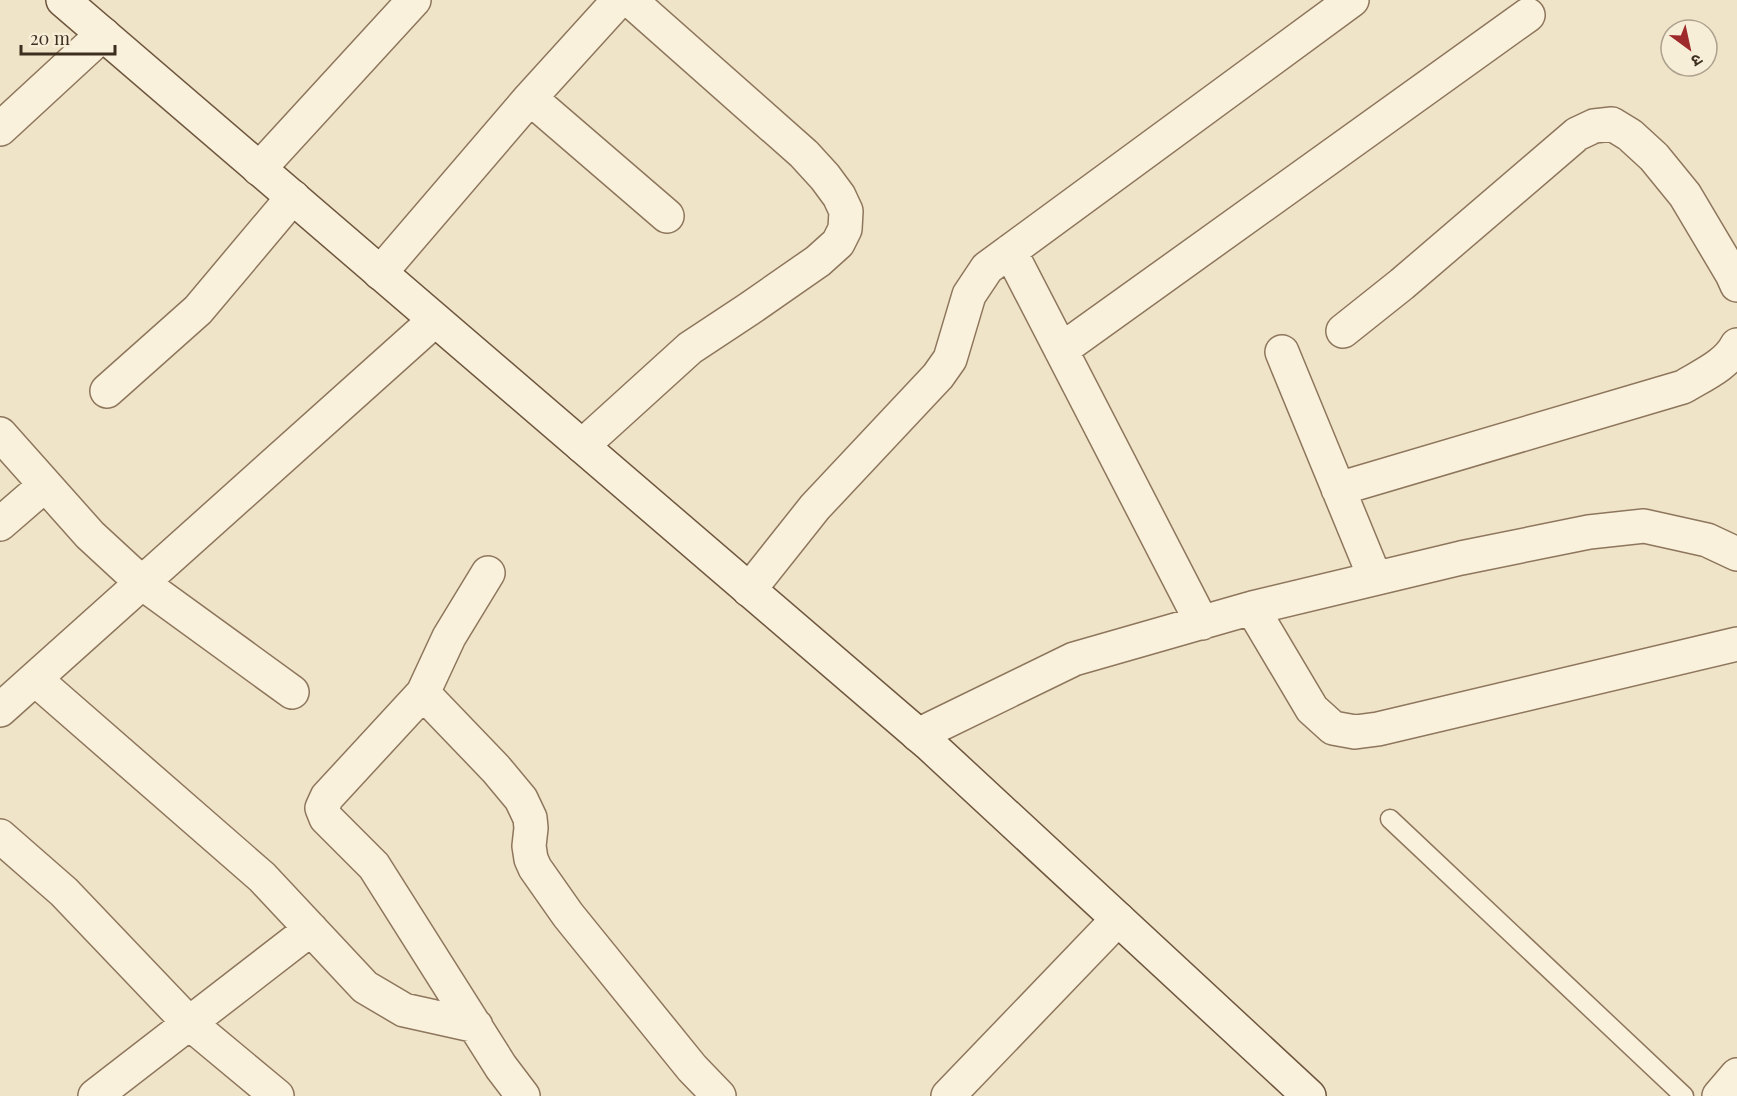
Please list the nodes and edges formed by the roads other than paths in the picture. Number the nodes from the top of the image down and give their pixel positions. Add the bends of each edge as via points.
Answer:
1 (63, 0) edge
2 (414, 0) edge
3 (619, 0) edge
4 (630, 0) edge
5 (1352, 0) edge
6 (1528, 15) dead end
7 (103, 34) junction
8 (530, 98) junction
9 (0, 129) edge
10 (259, 169) junction
11 (293, 197) junction
12 (667, 216) dead end
13 (1010, 251) junction
14 (380, 273) junction
15 (1737, 285) edge
16 (435, 320) junction
17 (1343, 331) dead end
18 (1737, 345) edge
19 (1061, 350) junction
20 (1282, 352) dead end
21 (107, 391) dead end
22 (0, 434) edge
23 (582, 447) junction
24 (45, 485) junction
25 (1338, 489) junction
26 (0, 524) edge
27 (1737, 554) edge
28 (488, 573) dead end
29 (1375, 578) junction
30 (142, 583) junction
31 (749, 590) junction
32 (1252, 608) junction
33 (1202, 623) junction
34 (1737, 644) edge
35 (35, 679) junction
36 (292, 692) dead end
37 (423, 693) junction
38 (0, 710) edge
39 (918, 735) junction
40 (1390, 819) dead end
41 (0, 837) edge
42 (1118, 920) junction
43 (311, 928) junction
44 (188, 1022) junction
45 (476, 1026) junction
46 (1737, 1075) edge
47 (95, 1096) edge
48 (277, 1096) edge
49 (523, 1096) edge
50 (718, 1096) edge
51 (948, 1096) edge
52 (1309, 1096) edge
53 (1684, 1096) edge
54 (1719, 1096) edge

1 - 7 street
2 - 10 street
3 - 8 street
4 - 23 street via 804,154 839,196 846,211 845,229 838,243 818,261 690,348
5 - 13 street
6 - 19 street
7 - 9 street
7 - 10 street
8 - 12 street
8 - 14 street
10 - 11 street
11 - 14 street
11 - 21 street via 198,310
13 - 19 street
13 - 31 street via 987,268 969,295 950,359 938,376 815,507
14 - 16 street
15 - 17 street via 1684,195 1654,158 1612,124 1594,126 1577,134
16 - 23 street
16 - 30 street
18 - 25 street via 1717,366 1683,387
19 - 33 street
20 - 25 street
22 - 24 street
23 - 31 street
24 - 26 street
24 - 30 street via 90,535
25 - 29 street
27 - 29 street via 1707,540 1644,526 1589,532
28 - 37 street via 449,637
29 - 32 street
30 - 35 street
30 - 36 street
31 - 39 street
32 - 33 street
32 - 34 street via 1312,709 1332,728 1355,732
33 - 39 street via 1074,659
35 - 38 street
35 - 43 street via 262,877
37 - 45 street via 327,797 322,808 326,818 374,866
37 - 50 street via 521,799 530,818 529,846 536,868 575,924
39 - 42 street
40 - 53 lane
41 - 44 street via 64,892
42 - 51 street
42 - 52 street
43 - 44 street
43 - 45 street via 365,987 405,1010
44 - 47 street
44 - 48 street
45 - 49 street
46 - 54 street

